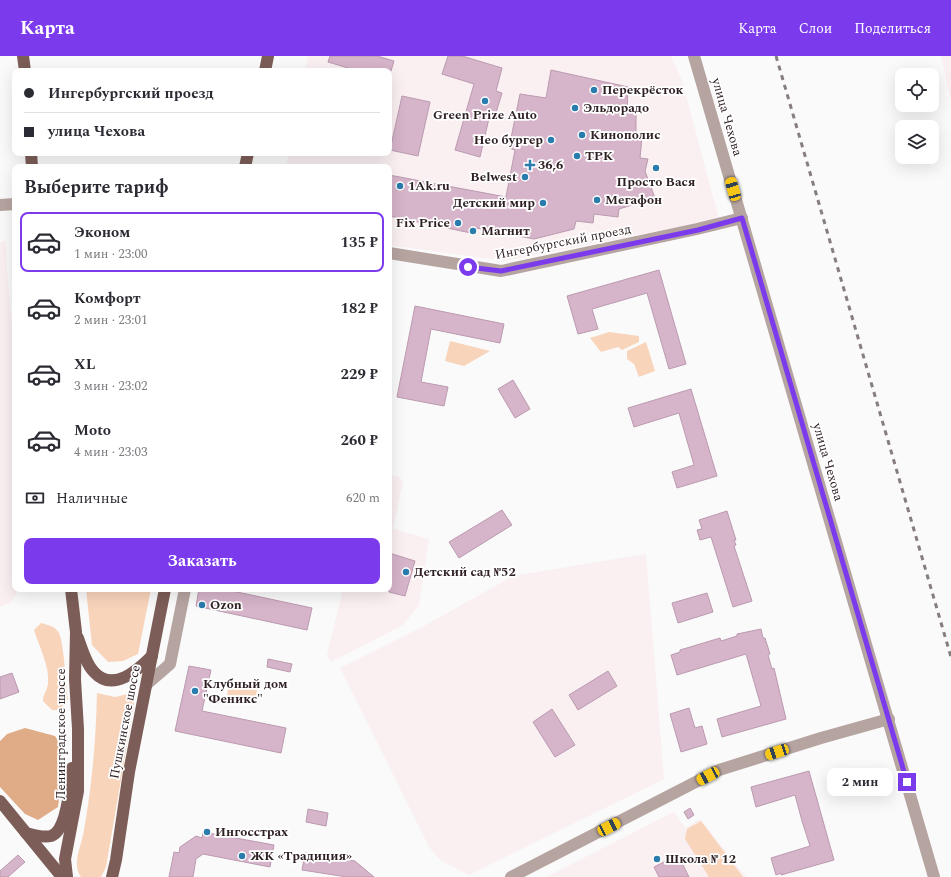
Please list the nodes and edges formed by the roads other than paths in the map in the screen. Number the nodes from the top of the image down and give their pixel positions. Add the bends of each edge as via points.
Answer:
1 (24, 56) edge
2 (268, 56) edge
3 (694, 56) edge
4 (25, 68) edge
5 (266, 68) edge
6 (12, 204) edge
7 (0, 205) edge
8 (742, 218) junction
9 (392, 254) edge
10 (71, 592) edge
11 (164, 592) edge
12 (185, 592) edge
13 (76, 632) junction
14 (152, 656) junction
15 (147, 684) junction
16 (889, 719) junction
17 (78, 729) junction
18 (0, 801) edge
19 (26, 832) junction
20 (114, 871) edge
21 (62, 877) edge
22 (67, 877) edge
23 (511, 877) edge
24 (934, 877) edge

1 - 4 main road
2 - 5 main road
3 - 8 street, улица Чехова
6 - 7 street
8 - 9 street, Ингербургский проезд via 698,230 501,271
8 - 16 street, улица Чехова
10 - 13 main road, Ленинградское шоссе
11 - 14 main road, Пушкинское шоссе
12 - 15 street via 170,664
13 - 14 main road via 94,673 104,679 117,681 135,672
13 - 17 main road, Ленинградское шоссе
14 - 15 main road, Пушкинское шоссе
15 - 20 main road, Пушкинское шоссе via 129,772
16 - 23 street via 719,770
16 - 24 street, улица Чехова
17 - 19 main road via 60,830 51,836
17 - 22 main road, Ленинградское шоссе via 78,791 65,859
18 - 19 main road
19 - 21 main road

